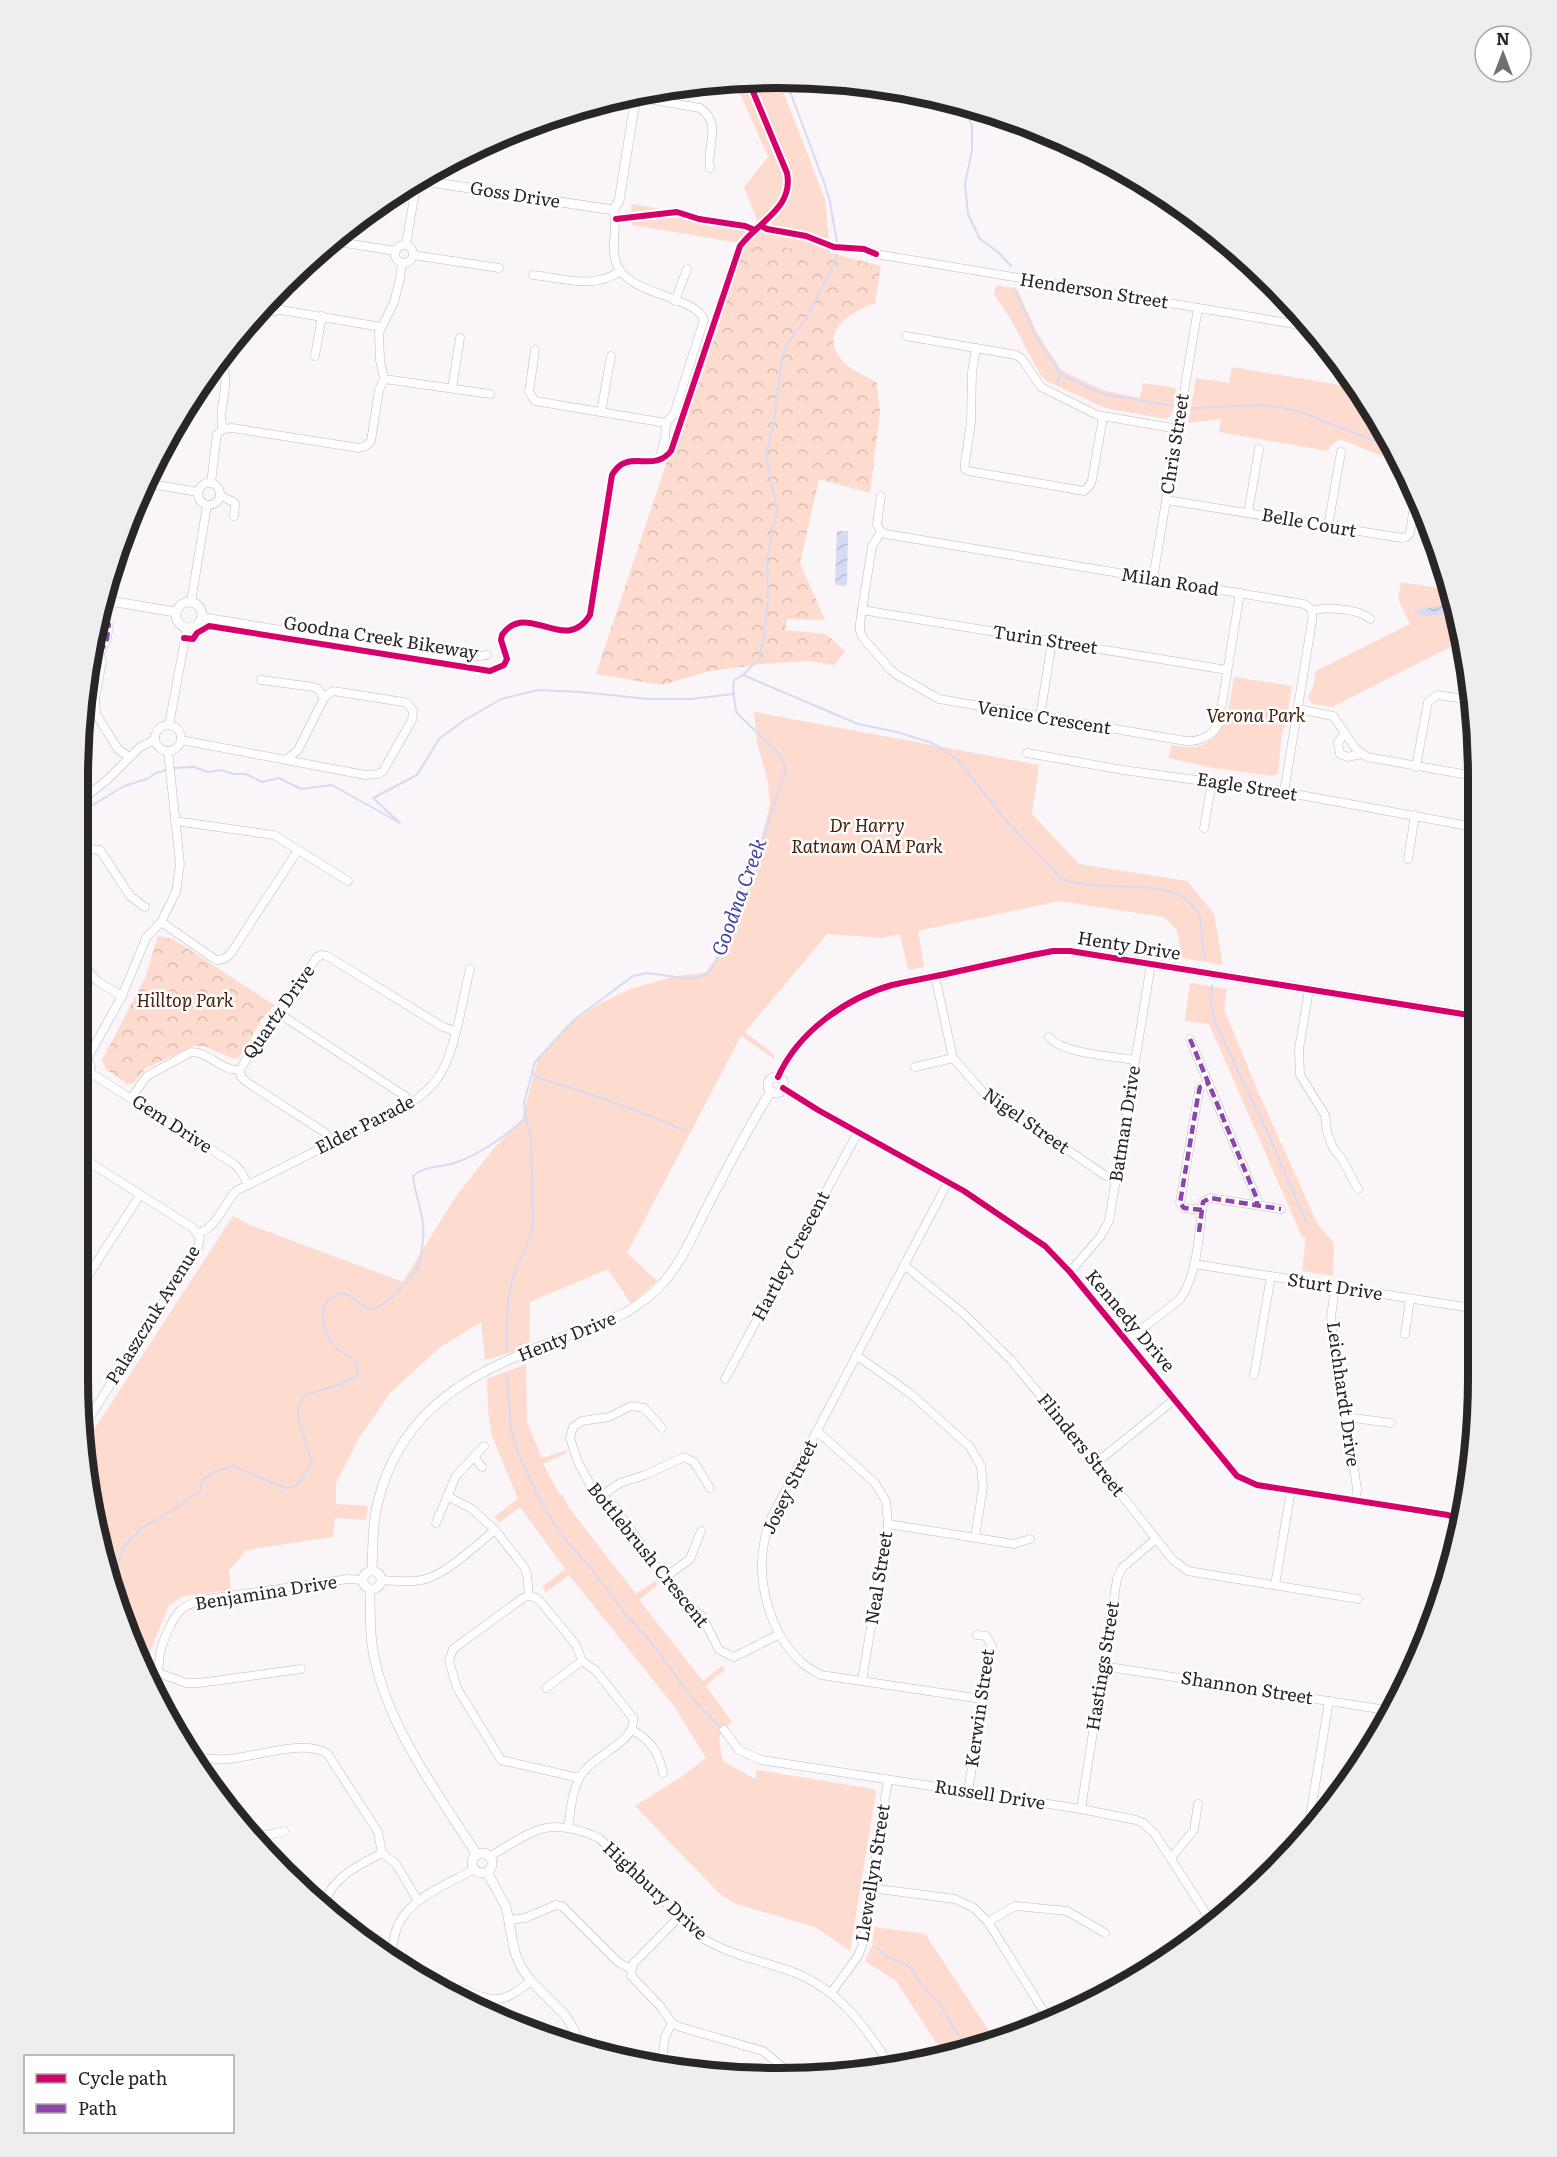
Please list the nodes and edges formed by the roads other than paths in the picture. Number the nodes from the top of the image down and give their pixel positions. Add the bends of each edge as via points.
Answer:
1 (654, 100) edge
2 (635, 104) edge
3 (710, 168) dead end
4 (432, 182) edge
5 (415, 193) edge
6 (613, 210) junction
7 (344, 243) edge
8 (406, 245) junction
9 (396, 251) junction
10 (876, 254) dead end
11 (413, 255) junction
12 (402, 262) junction
13 (499, 268) dead end
14 (687, 269) dead end
15 (620, 271) junction
16 (533, 274) dead end
17 (675, 301) junction
18 (1198, 308) junction
19 (273, 310) edge
20 (322, 316) junction
21 (1297, 325) edge
22 (381, 327) junction
23 (906, 336) dead end
24 (460, 338) dead end
25 (976, 348) junction
26 (534, 350) dead end
27 (315, 356) dead end
28 (611, 356) dead end
29 (224, 368) edge
30 (384, 379) junction
31 (452, 388) junction
32 (490, 394) dead end
33 (601, 412) junction
34 (1103, 417) junction
35 (666, 423) junction
36 (223, 429) junction
37 (1178, 429) junction
38 (1259, 448) dead end
39 (1341, 452) dead end
40 (658, 459) dead end
41 (211, 483) junction
42 (155, 485) edge
43 (198, 492) junction
44 (220, 495) junction
45 (881, 496) dead end
46 (1166, 500) junction
47 (207, 505) junction
48 (1414, 509) edge
49 (1248, 513) junction
50 (234, 516) dead end
51 (1328, 526) junction
52 (881, 532) junction
53 (1153, 579) junction
54 (1240, 593) junction
55 (112, 601) edge
56 (191, 602) junction
57 (862, 610) junction
58 (1312, 610) junction
59 (176, 612) junction
60 (202, 617) junction
61 (1370, 619) dead end
62 (109, 623) dead end
63 (187, 628) junction
64 (1052, 641) junction
65 (101, 651) edge
66 (100, 656) edge
67 (487, 656) dead end
68 (1227, 670) junction
69 (261, 680) dead end
70 (324, 698) junction
71 (1464, 699) edge
72 (1298, 709) junction
73 (96, 714) junction
74 (92, 715) edge
75 (1040, 717) junction
76 (170, 725) junction
77 (1346, 733) junction
78 (154, 740) junction
79 (181, 740) junction
80 (168, 751) junction
81 (1027, 753) dead end
82 (1360, 754) junction
83 (129, 756) junction
84 (287, 759) junction
85 (1416, 766) junction
86 (1468, 775) edge
87 (1212, 782) junction
88 (1284, 792) junction
89 (88, 795) edge
90 (1415, 815) junction
91 (175, 821) junction
92 (1468, 824) edge
93 (1204, 828) dead end
94 (298, 850) junction
95 (88, 851) edge
96 (1408, 859) dead end
97 (348, 881) dead end
98 (145, 907) dead end
99 (161, 922) junction
100 (1152, 964) junction
101 (470, 969) dead end
102 (88, 971) edge
103 (935, 976) junction
104 (1309, 989) junction
105 (122, 996) junction
106 (278, 1013) junction
107 (1468, 1015) edge
108 (455, 1031) junction
109 (1049, 1037) dead end
110 (1190, 1039) dead end
111 (88, 1049) edge
112 (953, 1058) junction
113 (1135, 1060) junction
114 (88, 1061) edge
115 (915, 1067) dead end
116 (240, 1070) junction
117 (89, 1072) joint
118 (778, 1077) junction
119 (1209, 1083) junction
120 (783, 1088) junction
121 (771, 1091) junction
122 (131, 1098) junction
123 (409, 1104) junction
124 (858, 1132) junction
125 (332, 1142) junction
126 (88, 1161) edge
127 (1116, 1179) junction
128 (948, 1182) junction
129 (248, 1184) junction
130 (1358, 1189) dead end
131 (140, 1195) junction
132 (1257, 1205) junction
133 (1281, 1209) dead end
134 (1202, 1210) junction
135 (198, 1233) junction
136 (1194, 1264) junction
137 (904, 1265) junction
138 (1070, 1272) junction
139 (88, 1276) edge
140 (1271, 1276) junction
141 (1335, 1287) junction
142 (1410, 1299) junction
143 (1468, 1308) edge
144 (1405, 1334) dead end
145 (1127, 1341) junction
146 (856, 1355) junction
147 (1254, 1375) dead end
148 (725, 1379) dead end
149 (1175, 1399) junction
150 (90, 1417) edge
151 (1346, 1417) junction
152 (1391, 1423) dead end
153 (662, 1428) dead end
154 (817, 1431) junction
155 (484, 1446) dead end
156 (474, 1456) junction
157 (1096, 1463) junction
158 (482, 1467) dead end
159 (710, 1488) dead end
160 (1291, 1490) junction
161 (447, 1496) junction
162 (601, 1496) junction
163 (1356, 1501) junction
164 (1448, 1515) junction
165 (1455, 1515) edge
166 (1454, 1518) edge
167 (436, 1523) dead end
168 (888, 1524) junction
169 (495, 1530) junction
170 (701, 1531) dead end
171 (975, 1537) junction
172 (1030, 1539) dead end
173 (1156, 1539) junction
174 (372, 1570) junction
175 (664, 1578) junction
176 (362, 1580) junction
177 (381, 1580) junction
178 (1275, 1585) junction
179 (370, 1589) junction
180 (528, 1596) junction
181 (1358, 1599) dead end
182 (778, 1635) junction
183 (977, 1635) dead end
184 (582, 1661) junction
185 (1102, 1666) junction
186 (301, 1669) dead end
187 (159, 1673) junction
188 (157, 1677) edge
189 (862, 1682) junction
190 (546, 1688) dead end
191 (982, 1699) junction
192 (1329, 1701) junction
193 (1384, 1710) edge
194 (632, 1730) junction
195 (724, 1730) dead end
196 (202, 1758) edge
197 (663, 1773) dead end
198 (579, 1778) junction
199 (888, 1780) junction
200 (968, 1791) junction
201 (1198, 1803) dead end
202 (1081, 1809) junction
203 (1311, 1817) edge
204 (568, 1827) junction
205 (284, 1831) dead end
206 (262, 1835) edge
207 (382, 1853) junction
208 (477, 1855) junction
209 (489, 1857) junction
210 (1171, 1857) junction
211 (474, 1869) junction
212 (487, 1872) junction
213 (871, 1888) junction
214 (326, 1899) edge
215 (418, 1901) junction
216 (678, 1918) junction
217 (1209, 1918) edge
218 (510, 1920) junction
219 (988, 1922) junction
220 (1105, 1932) dead end
221 (392, 1950) edge
222 (631, 1969) junction
223 (531, 1981) junction
224 (463, 1989) dead end
225 (831, 1993) junction
226 (1046, 2015) edge
227 (672, 2023) junction
228 (577, 2038) edge
229 (662, 2058) edge
230 (886, 2060) edge
231 (784, 2068) edge

1 - 3 street via 700,108 708,114 712,133
2 - 6 street via 619,201
4 - 6 street, Goss Drive
5 - 8 street
6 - 15 street via 615,261
7 - 9 street
8 - 9 street
8 - 11 street via 412,248
9 - 12 street via 396,258
10 - 18 street, Henderson Street
11 - 12 street
11 - 13 street
12 - 22 street via 394,302
14 - 17 street
15 - 16 street via 601,281 588,282
15 - 17 street via 632,282
17 - 35 street via 695,308 704,321 674,414
18 - 21 street, Henderson Street
18 - 37 street, Chris Street
19 - 20 street
20 - 22 street
20 - 27 street
22 - 30 street
23 - 25 street
24 - 31 street
25 - 34 street via 1016,354 1041,387
25 - 34 street via 972,418 964,463 968,471 1084,491 1092,480
26 - 33 street via 529,392 532,399
28 - 33 street
29 - 36 street via 220,420
30 - 31 street
30 - 36 street via 373,435 366,446
31 - 32 street
33 - 35 street
34 - 37 street
35 - 40 street
36 - 41 street via 217,434
37 - 46 street, Chris Street
38 - 49 street
39 - 51 street
41 - 43 street via 201,486
41 - 44 street
42 - 43 street
43 - 47 street via 199,499
44 - 47 street via 214,504
44 - 50 street via 235,503
45 - 52 street
46 - 49 street, Belle Court
46 - 53 street, Chris Street
47 - 56 street
48 - 51 street, Belle Court via 1406,537
49 - 51 street, Belle Court
52 - 53 street, Milan Road
52 - 57 street, Venice Crescent via 872,546
53 - 54 street, Milan Road
54 - 58 street, Milan Road via 1304,604
54 - 68 street, Venice Crescent
55 - 59 street
56 - 59 street via 183,603
56 - 60 street via 200,609
57 - 64 street, Turin Street
57 - 75 street, Venice Crescent via 861,634 897,675 945,701
58 - 61 street, Milan Road via 1325,607 1365,614
58 - 72 street
59 - 63 street via 177,621
60 - 63 street via 195,627
60 - 67 street via 456,659
62 - 65 street
63 - 76 street
64 - 68 street, Turin Street
64 - 75 street
66 - 73 street
68 - 75 street, Venice Crescent via 1217,727 1196,741
69 - 70 street via 313,687
70 - 84 street via 298,750
70 - 84 street via 336,690 407,703 413,711 412,720 378,774 365,775
71 - 85 street via 1437,695 1428,702
72 - 77 street via 1333,716
72 - 88 street
73 - 74 street
73 - 83 street via 118,749
76 - 78 street via 158,729
76 - 79 street via 178,730
77 - 82 street
77 - 82 street via 1338,742 1340,754
78 - 80 street via 159,748
78 - 83 street
79 - 80 street via 178,747
79 - 84 street
80 - 91 street
81 - 87 street, Eagle Street
82 - 85 street
83 - 89 street
85 - 86 street
87 - 88 street, Eagle Street
87 - 93 street
88 - 90 street, Eagle Street
90 - 92 street, Eagle Street
90 - 96 street
91 - 94 street via 274,835
91 - 99 street via 180,864 176,892
94 - 97 street
94 - 99 street via 224,959 216,960
95 - 98 street via 100,850 130,897
99 - 105 street via 146,938
100 - 103 street, Henty Drive via 1053,951
100 - 104 street, Henty Drive
100 - 113 street, Batman Drive
101 - 108 street, Elder Parade
102 - 105 street
103 - 112 street, Nigel Street
103 - 118 street, Henty Drive via 878,990 853,1001 799,1043
104 - 107 street, Henty Drive
104 - 130 street via 1299,1049 1300,1075 1325,1115 1333,1148
105 - 111 street
106 - 108 street, Quartz Drive via 313,961 322,955
106 - 116 street, Quartz Drive
106 - 123 street via 405,1096
108 - 123 street, Elder Parade via 441,1075
109 - 113 street via 1066,1048
110 - 119 street
112 - 115 street
112 - 127 street, Nigel Street via 982,1091
113 - 127 street, Batman Drive
114 - 117 street
116 - 122 street via 191,1052 147,1076
116 - 125 street, Quartz Drive via 248,1083 324,1132
117 - 122 street, Gem Drive
118 - 120 street
118 - 121 street via 768,1082
119 - 132 street
119 - 134 street via 1200,1087 1180,1203 1184,1208
120 - 121 street via 777,1093
120 - 124 street, Kennedy Drive
121 - 174 street, Henty Drive via 662,1285 625,1314 475,1376 433,1406 416,1425 394,1460 380,1495
122 - 129 street, Gem Drive via 234,1164
123 - 125 street, Elder Parade
124 - 128 street, Kennedy Drive
124 - 148 street, Hartley Crescent
125 - 129 street, Elder Parade
126 - 131 street, Palaszczuk Avenue
127 - 138 street, Batman Drive via 1107,1226
128 - 137 street, Josey Street
128 - 138 street, Kennedy Drive via 1039,1242
129 - 135 street, Elder Parade via 229,1199 210,1228
131 - 135 street, Palaszczuk Avenue
131 - 139 street
132 - 133 street
132 - 134 street via 1210,1198 1203,1202
134 - 136 street
135 - 150 street, Palaszczuk Avenue via 198,1248
136 - 140 street, Sturt Drive
136 - 145 street via 1180,1299
137 - 146 street, Josey Street
137 - 157 street, Flinders Street via 964,1314 1011,1360
138 - 145 street, Kennedy Drive
140 - 141 street, Sturt Drive
140 - 147 street
141 - 142 street, Sturt Drive
141 - 151 street, Leichhardt Drive via 1332,1332
142 - 143 street, Sturt Drive
142 - 144 street
145 - 149 street, Kennedy Drive
146 - 154 street, Josey Street
146 - 171 street via 911,1394 970,1447 981,1466 983,1487
149 - 157 street
149 - 160 street, Kennedy Drive via 1237,1476 1257,1485
151 - 152 street
151 - 163 street, Leichhardt Drive
153 - 162 street, Bottlebrush Crescent via 644,1408 637,1406 573,1427 570,1438 578,1462
154 - 168 street, Neal Street via 874,1483 886,1501
154 - 182 street, Josey Street via 764,1539 762,1573
155 - 156 street
156 - 158 street
156 - 161 street via 456,1476
157 - 173 street, Flinders Street
159 - 162 street via 694,1462 684,1457 620,1483
160 - 163 street, Kennedy Drive
160 - 178 street
161 - 167 street
161 - 169 street via 472,1509
162 - 175 street, Bottlebrush Crescent via 615,1507
163 - 164 street, Kennedy Drive
164 - 165 street
164 - 166 street, Kennedy Drive
168 - 171 street
168 - 189 street, Neal Street
169 - 177 street via 428,1578
169 - 180 street via 524,1567
170 - 175 street via 690,1558
171 - 172 street via 1014,1544
173 - 178 street, Flinders Street via 1188,1571
173 - 185 street, Hastings Street via 1122,1568 1117,1579
174 - 176 street
174 - 177 street via 378,1572
175 - 182 street, Bottlebrush Crescent via 702,1616 718,1650 734,1657
176 - 179 street
176 - 187 street, Benjamina Drive via 187,1605 177,1612 165,1640
177 - 179 street via 379,1586
178 - 181 street, Flinders Street
179 - 208 street via 372,1645 402,1734
180 - 184 street via 540,1601 576,1646
180 - 198 street via 453,1649 449,1661 457,1688 501,1760
182 - 189 street, Josey Street via 802,1664 821,1674
183 - 191 street, Kerwin Street via 986,1636 992,1646
184 - 190 street
184 - 194 street via 596,1671 633,1718
185 - 192 street, Shannon Street
185 - 202 street, Hastings Street
186 - 187 street via 199,1683 186,1683
187 - 188 street, Benjamina Drive
189 - 191 street, Josey Street
191 - 200 street, Kerwin Street
192 - 193 street, Shannon Street
192 - 203 street
194 - 197 street via 653,1746
194 - 198 street
195 - 199 street, Russell Drive via 739,1750 761,1760
196 - 207 street via 229,1759 305,1747 323,1750 378,1832
198 - 204 street
199 - 200 street, Russell Drive
199 - 213 street, Llewellyn Street
200 - 202 street, Russell Drive
201 - 210 street via 1194,1830
202 - 210 street, Russell Drive via 1143,1823
204 - 209 street, Highbury Drive via 544,1827
204 - 216 street, Highbury Drive via 608,1845
205 - 206 street
207 - 214 street via 336,1881
207 - 215 street via 396,1864
208 - 209 street
208 - 211 street via 472,1862
209 - 212 street via 492,1863
210 - 217 street, Russell Drive
211 - 212 street
211 - 215 street
212 - 218 street
213 - 219 street via 956,1899 974,1908
213 - 225 street, Llewellyn Street via 862,1946
215 - 221 street via 398,1924
216 - 222 street
216 - 225 street, Highbury Drive via 716,1947 799,1974
218 - 222 street via 562,1906 618,1962
218 - 223 street via 514,1953
219 - 220 street via 1016,1906 1067,1911
219 - 226 street
222 - 227 street via 631,1976
223 - 224 street via 502,1999 482,1998
223 - 228 street via 565,2014
225 - 230 street, Highbury Drive via 856,2017
227 - 229 street
227 - 231 street via 763,2051

